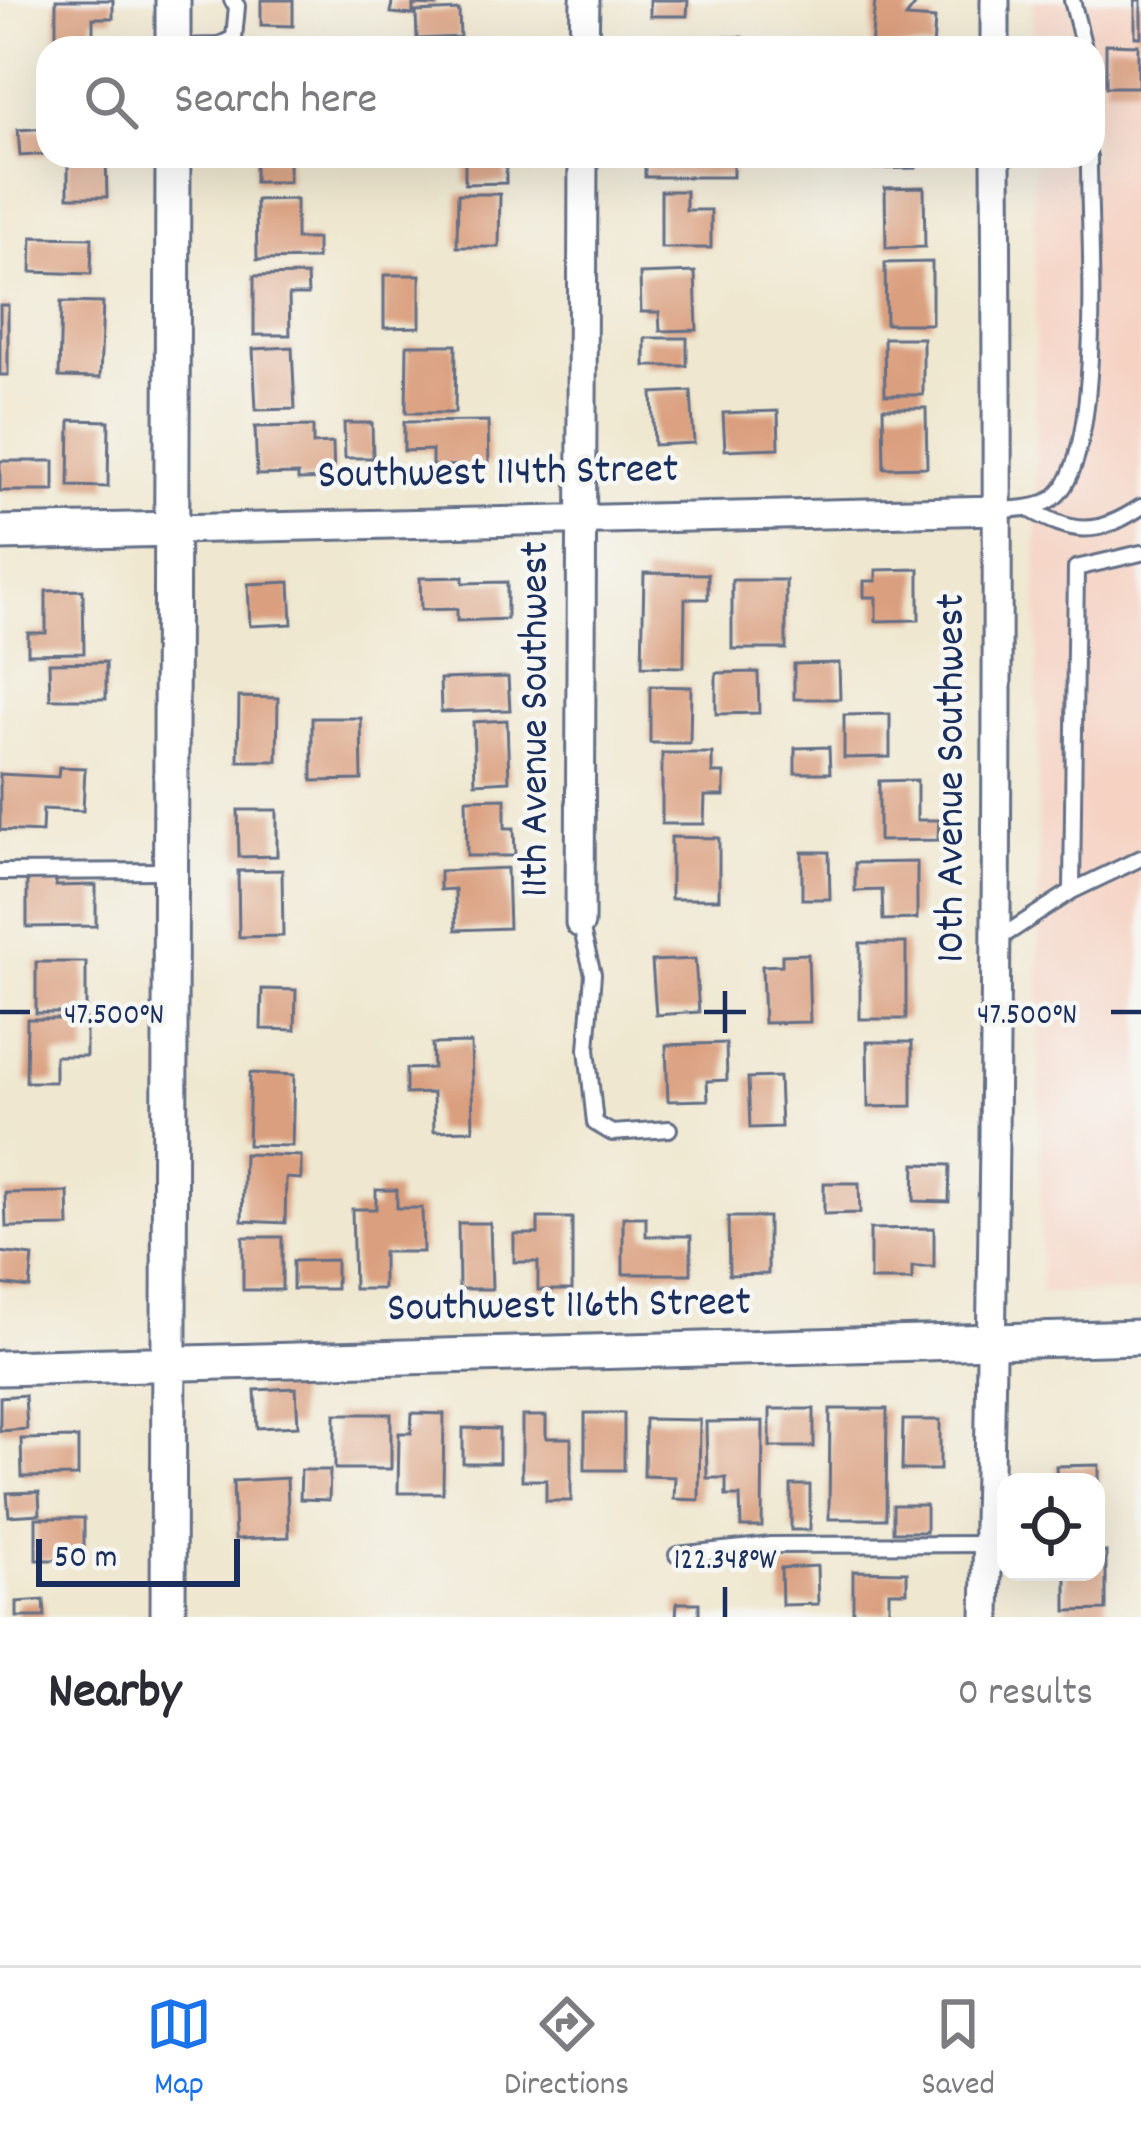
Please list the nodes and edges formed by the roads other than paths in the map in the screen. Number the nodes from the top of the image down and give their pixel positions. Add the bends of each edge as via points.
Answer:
1 (173, 0) edge
2 (232, 0) edge
3 (585, 0) edge
4 (994, 0) edge
5 (1072, 0) edge
6 (173, 36) edge
7 (234, 36) edge
8 (584, 36) edge
9 (995, 36) edge
10 (1081, 36) edge
11 (173, 168) edge
12 (584, 168) edge
13 (996, 168) edge
14 (1088, 168) edge
15 (1141, 507) edge
16 (1027, 508) junction
17 (998, 510) junction
18 (581, 517) junction
19 (174, 529) junction
20 (0, 533) edge
21 (1141, 553) edge
22 (1141, 858) edge
23 (0, 872) edge
24 (172, 872) junction
25 (1072, 891) junction
26 (580, 922) joint
27 (995, 941) junction
28 (669, 1129) dead end
29 (1141, 1337) edge
30 (992, 1343) junction
31 (169, 1365) junction
32 (0, 1368) edge
33 (988, 1544) junction
34 (677, 1555) dead end
35 (168, 1617) edge
36 (986, 1617) edge

1 - 6 street
2 - 7 lane
3 - 8 street
4 - 9 street
5 - 10 lane
11 - 19 street
12 - 18 street, 11th Avenue Southwest
13 - 17 street, 10th Avenue Southwest
14 - 16 lane via 1088,420 1072,474 1053,499
15 - 16 lane via 1089,531
16 - 17 lane
17 - 18 street, Southwest 114th Street
17 - 27 street, 10th Avenue Southwest
18 - 19 street, Southwest 114th Street
18 - 26 street, 11th Avenue Southwest
19 - 20 street, Southwest 114th Street
19 - 24 street
21 - 25 lane via 1076,568
22 - 25 lane
23 - 24 lane
24 - 31 street
25 - 27 lane
26 - 28 lane via 593,974 586,1049 596,1123 612,1132
27 - 30 street, 10th Avenue Southwest
29 - 30 street, Southwest 116th Street
30 - 31 street, Southwest 116th Street
30 - 33 street, 10th Avenue Southwest
31 - 32 street, Southwest 116th Street
31 - 35 street
33 - 34 lane via 771,1545
33 - 36 street, 10th Avenue Southwest

